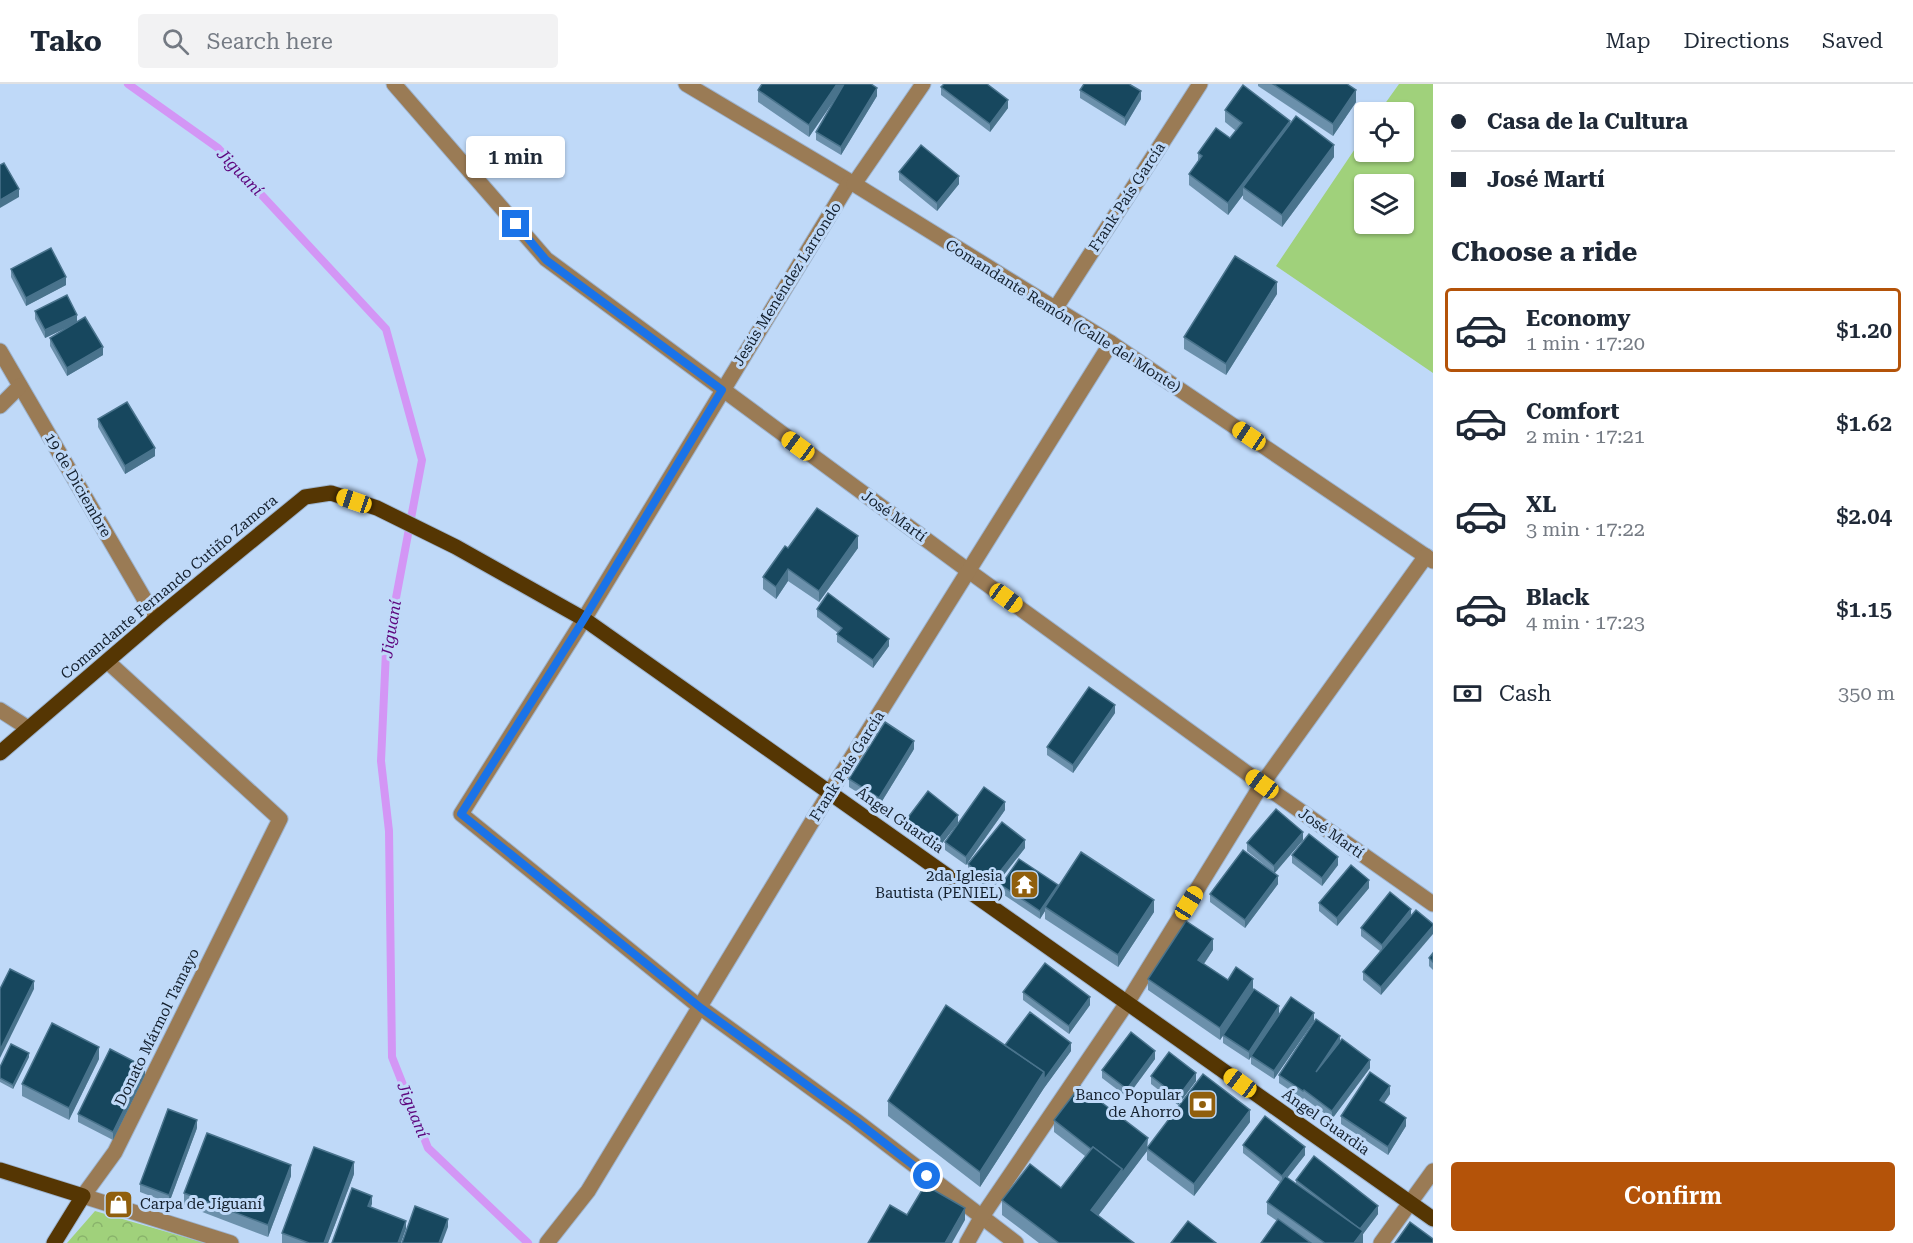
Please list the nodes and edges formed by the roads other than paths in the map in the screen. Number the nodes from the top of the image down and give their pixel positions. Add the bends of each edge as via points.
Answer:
1 (394, 84) edge
2 (686, 84) edge
3 (923, 84) edge
4 (1200, 84) edge
5 (852, 184) junction
6 (1055, 309) junction
7 (1111, 343) junction
8 (0, 351) edge
9 (20, 386) junction
10 (722, 390) junction
11 (0, 406) edge
12 (456, 546) joint
13 (1429, 559) edge
14 (970, 572) junction
15 (156, 619) junction
16 (584, 619) junction
17 (108, 662) junction
18 (0, 710) edge
19 (28, 728) junction
20 (0, 753) edge
21 (1262, 784) junction
22 (830, 792) junction
23 (1433, 904) edge
24 (1127, 1003) junction
25 (701, 1008) junction
26 (0, 1170) edge
27 (1433, 1172) edge
28 (83, 1196) junction
29 (1410, 1204) junction
30 (981, 1218) junction
31 (1433, 1219) edge
32 (54, 1243) edge
33 (231, 1243) edge
34 (547, 1243) edge
35 (967, 1243) edge
36 (1016, 1243) edge
37 (1381, 1243) edge

1 - 10 street, José Martí via 546,260
2 - 5 street, Comandante Remón (Calle del Monte)
3 - 5 street, Jesús Menéndez Larrondo
4 - 6 street, Frank País García
5 - 6 street, Comandante Remón (Calle del Monte)
5 - 10 street, Jesús Menéndez Larrondo
6 - 7 street, Comandante Remón (Calle del Monte)
7 - 13 street, Comandante Remón (Calle del Monte)
7 - 14 street, Frank País García
8 - 9 street, 19 de Diciembre
9 - 11 street
9 - 15 street, 19 de Diciembre
10 - 14 street, José Martí
10 - 16 street, Jesús Menéndez Larrondo
12 - 15 main road, Comandante Fernando Cutiño Zamora via 377,508 331,493 305,497
12 - 16 main road, Ángel Guardia
13 - 21 street
14 - 21 street, José Martí
14 - 22 street, Frank País García
15 - 17 main road, Comandante Fernando Cutiño Zamora
16 - 22 main road, Ángel Guardia
16 - 25 street, Jesús Menéndez Larrondo via 461,814
17 - 19 main road, Comandante Fernando Cutiño Zamora
17 - 28 street, Donato Mármol Tamayo via 280,819 116,1152
18 - 19 street
19 - 20 main road, Comandante Fernando Cutiño Zamora
21 - 23 street, José Martí
21 - 24 street
22 - 24 main road, Ángel Guardia
22 - 25 street, Frank País García
24 - 29 main road, Ángel Guardia
24 - 30 street
25 - 30 street
25 - 34 street, Frank País García via 588,1191
26 - 28 main road
27 - 29 street
28 - 32 main road, Donato Mármol Tamayo
28 - 33 street
29 - 31 main road, Ángel Guardia
29 - 37 street
30 - 35 street
30 - 36 street

